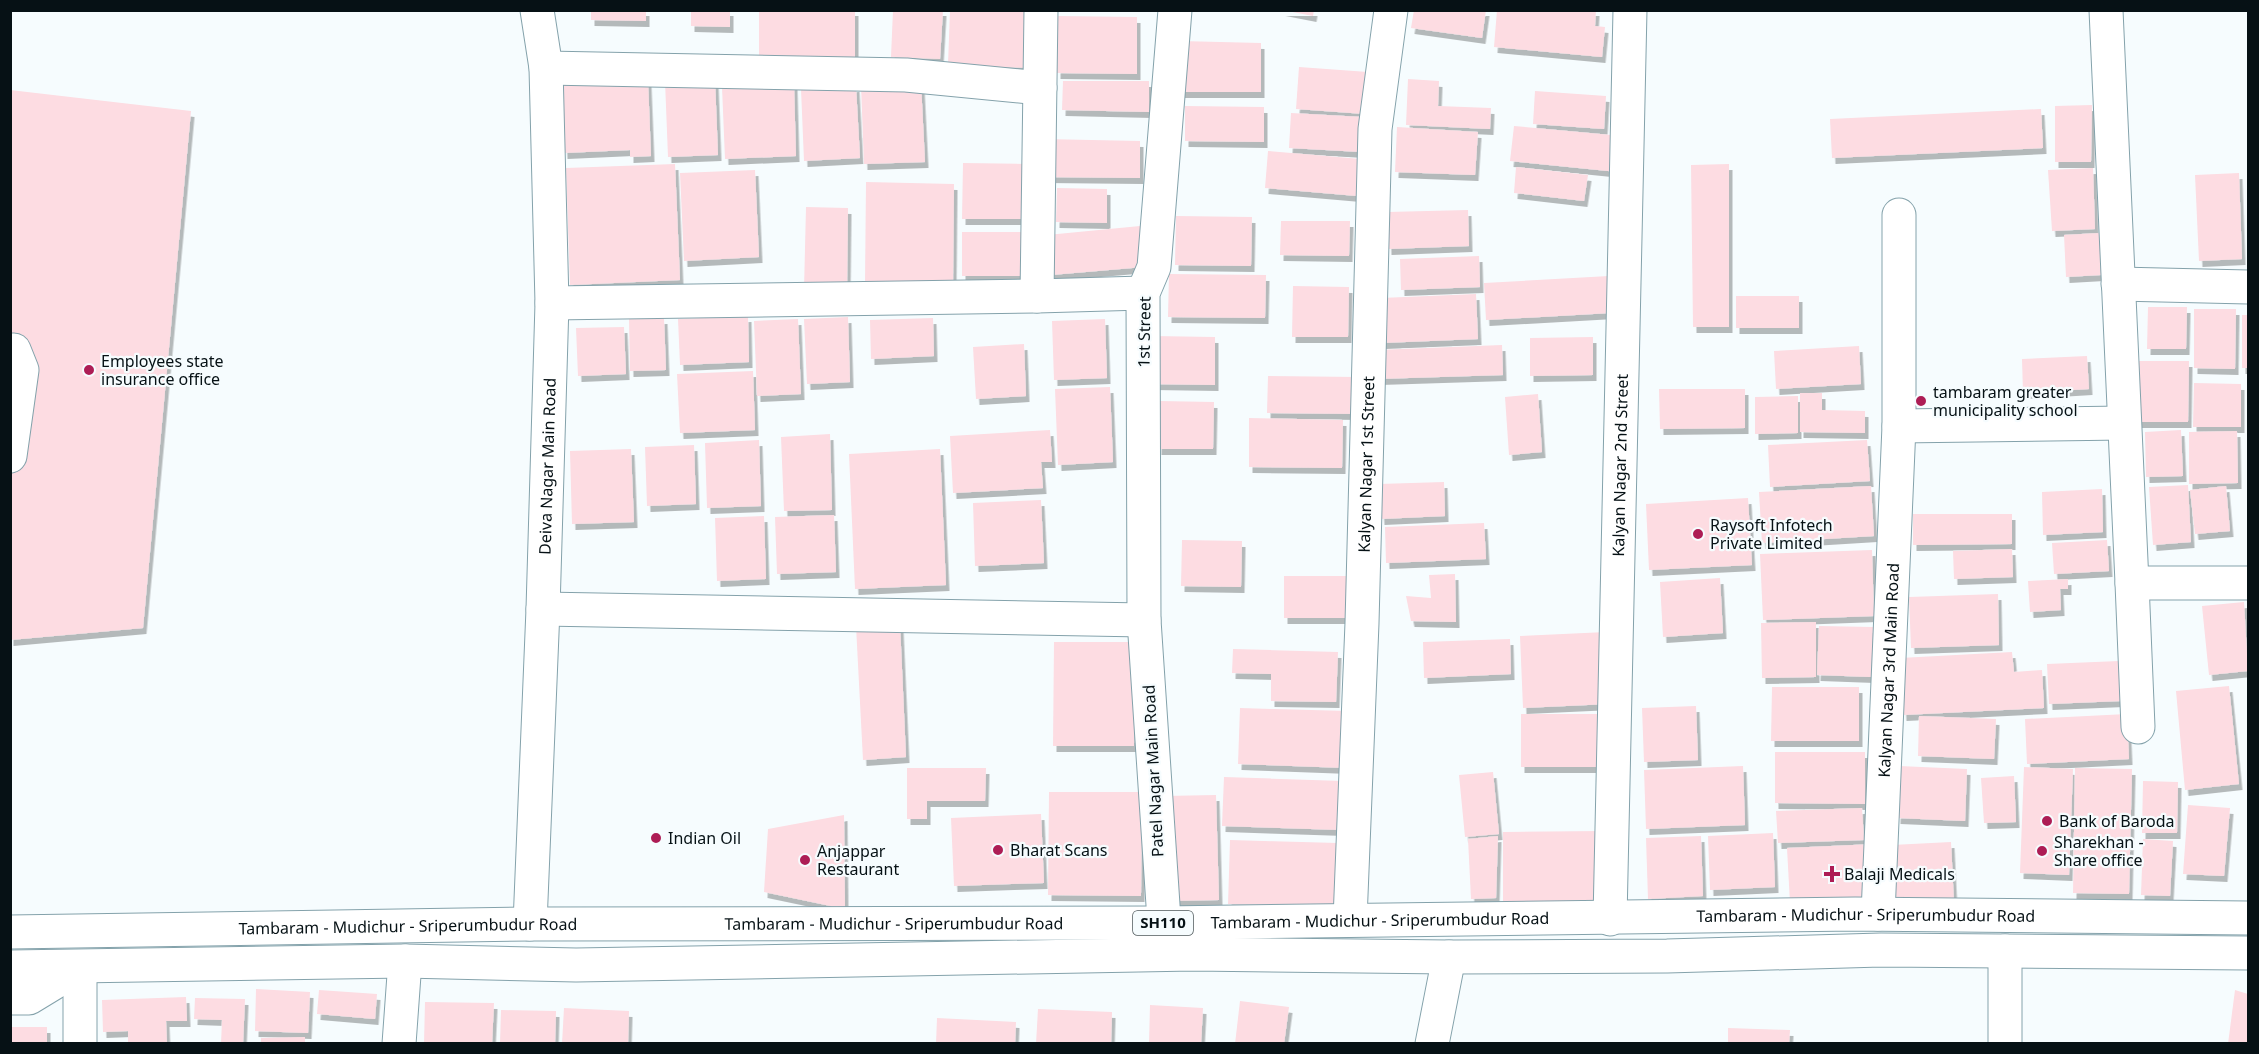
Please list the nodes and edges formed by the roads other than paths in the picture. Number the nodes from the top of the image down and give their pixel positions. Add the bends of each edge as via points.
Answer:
1 (537, 10) edge
2 (1041, 10) edge
3 (1175, 10) edge
4 (1391, 10) edge
5 (1630, 10) edge
6 (2106, 10) edge
7 (546, 68) junction
8 (1040, 87) junction
9 (1899, 215) dead end
10 (2118, 284) junction
11 (2248, 287) edge
12 (1143, 293) junction
13 (1037, 296) junction
14 (552, 303) junction
15 (10, 350) edge
16 (2124, 423) junction
17 (1899, 426) junction
18 (10, 456) edge
19 (2132, 583) junction
20 (2248, 583) edge
21 (543, 609) junction
22 (1144, 620) junction
23 (2138, 727) dead end
24 (1878, 914) junction
25 (2248, 918) edge
26 (1610, 919) junction
27 (1350, 920) junction
28 (530, 924) junction
29 (18, 932) edge
30 (1165, 939) junction
31 (2005, 951) junction
32 (2248, 952) edge
33 (1449, 957) junction
34 (405, 961) junction
35 (23, 967) edge
36 (80, 967) junction
37 (10, 998) edge
38 (80, 1044) edge
39 (399, 1044) edge
40 (1432, 1044) edge
41 (2005, 1044) edge

1 - 7 street, Deiva Nagar Main Road
2 - 8 street
3 - 12 street, 1st Street via 1154,267
4 - 27 street, Kalyan Nagar 1st Street via 1375,129
5 - 26 street, Kalyan Nagar 2nd Street
6 - 10 street
7 - 8 street via 906,75
7 - 14 street, Deiva Nagar Main Road
8 - 13 street
9 - 17 street, Kalyan Nagar 3rd Main Road
10 - 11 street
10 - 16 street
12 - 13 street
12 - 22 street, 1st Street
13 - 14 street
14 - 21 street, Deiva Nagar Main Road
15 - 18 street via 14,350 22,370
16 - 17 street
16 - 19 street
17 - 24 street, Kalyan Nagar 3rd Main Road
19 - 20 street
19 - 23 street
21 - 22 street
21 - 28 street, Deiva Nagar Main Road
22 - 30 street, Patel Nagar Main Road
24 - 25 street, Tambaram - Mudichur - Sriperumbudur Road / SH110
24 - 26 street, Tambaram - Mudichur - Sriperumbudur Road / SH110
26 - 27 street, Tambaram - Mudichur - Sriperumbudur Road / SH110
27 - 30 street, Tambaram - Mudichur - Sriperumbudur Road / SH110
28 - 29 street, Tambaram - Mudichur - Sriperumbudur Road / SH110
28 - 30 street, Tambaram - Mudichur - Sriperumbudur Road / SH110
30 - 33 street, Tambaram - Mudichur - Sriperumbudur Road / SH110
30 - 34 street, Tambaram - Mudichur - Sriperumbudur Road / SH110 via 576,965
31 - 32 street, Tambaram - Mudichur - Sriperumbudur Road / SH110
31 - 33 street, Tambaram - Mudichur - Sriperumbudur Road / SH110
31 - 41 street
33 - 40 street
34 - 36 street, Tambaram - Mudichur - Sriperumbudur Road / SH110
34 - 39 street
35 - 36 street, SH110
36 - 37 street via 29,998
36 - 38 street

